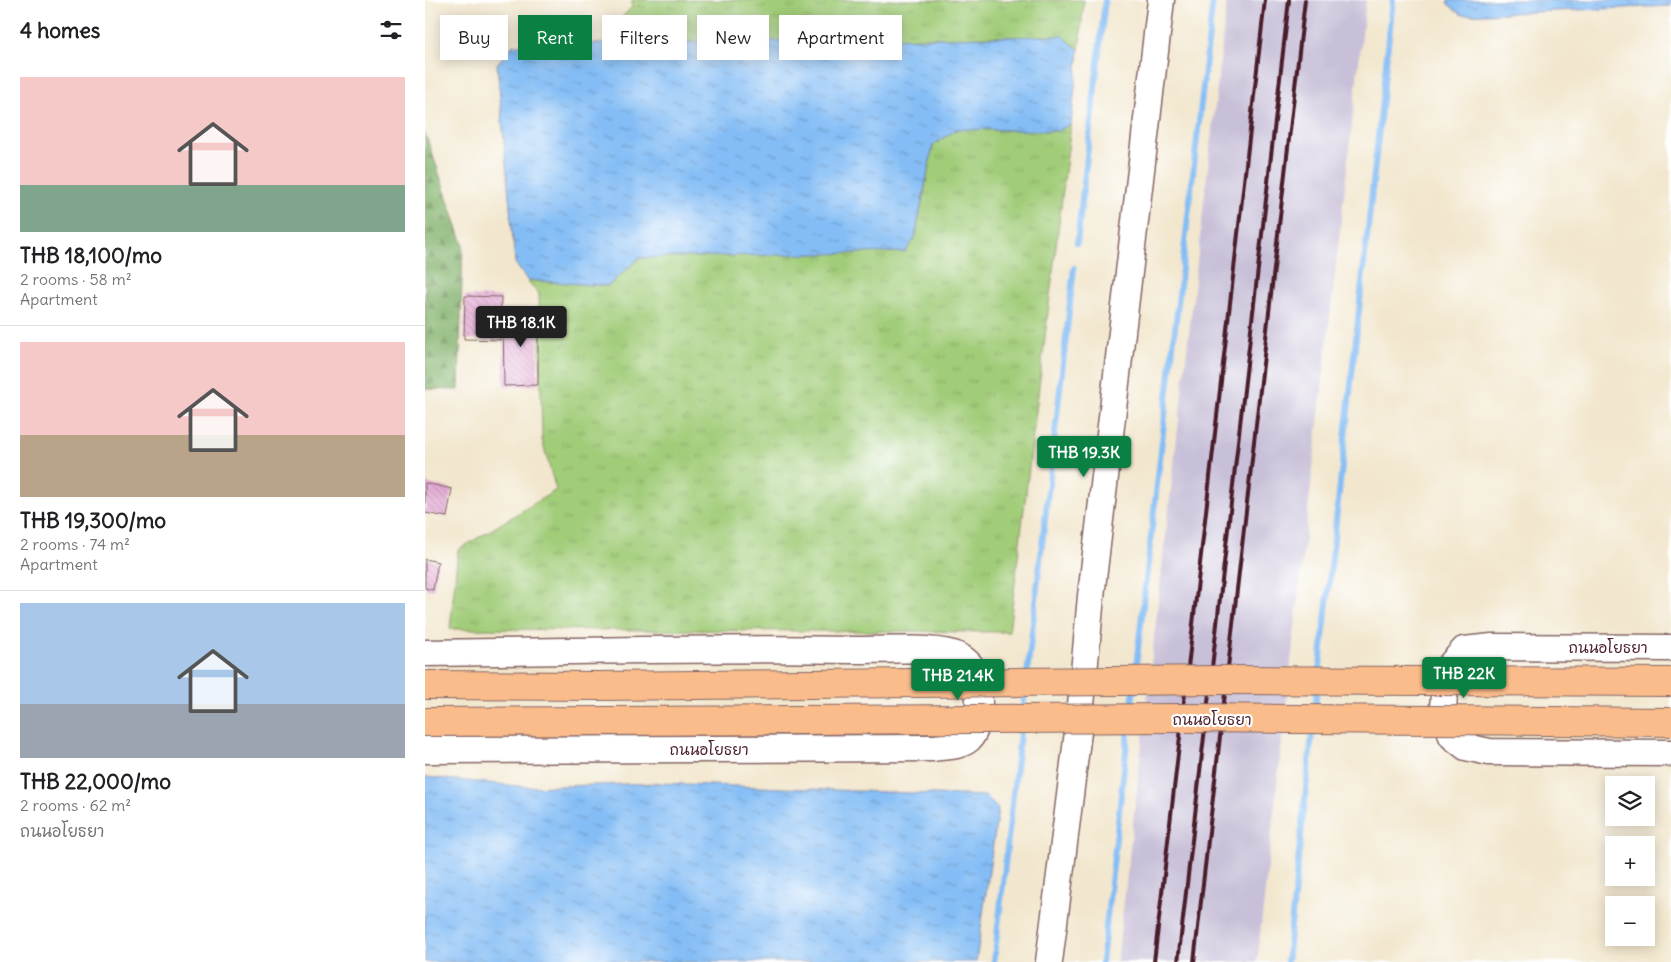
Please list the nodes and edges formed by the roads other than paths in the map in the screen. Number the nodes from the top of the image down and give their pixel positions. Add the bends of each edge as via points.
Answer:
1 (1161, 0) edge
2 (1671, 648) edge
3 (425, 652) edge
4 (1671, 682) edge
5 (425, 685) edge
6 (425, 722) edge
7 (1671, 722) edge
8 (425, 750) edge
9 (1671, 753) edge
10 (1049, 962) edge

1 - 10 street
2 - 9 street, ถนนอโยธยา via 1492,647 1464,650 1445,670 1443,708 1452,736 1466,747 1489,752
3 - 8 street, ถนนอโยธยา via 929,651 954,654 965,661 973,668 978,684 978,720 974,733 956,745 933,748
4 - 5 main road, bridge via 1206,680
6 - 7 main road, ถนนอโยธยา, bridge via 1171,718

